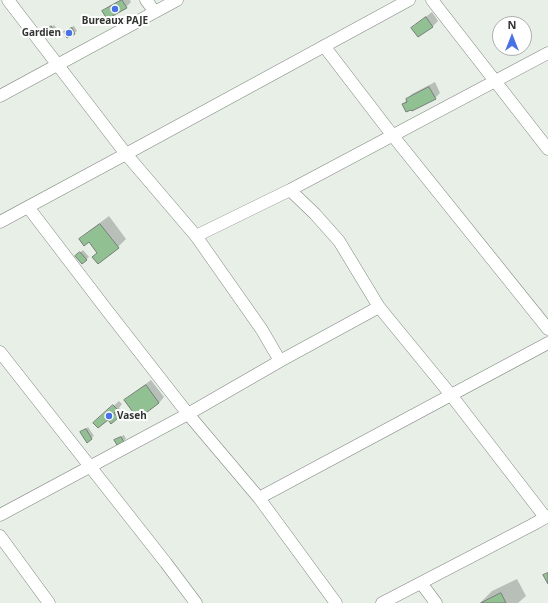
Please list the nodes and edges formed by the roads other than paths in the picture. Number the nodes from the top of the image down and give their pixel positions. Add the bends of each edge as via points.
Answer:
1 (8, 0) edge
2 (146, 0) edge
3 (177, 0) edge
4 (408, 0) edge
5 (432, 0) edge
6 (155, 12) junction
7 (324, 46) junction
8 (548, 53) edge
9 (57, 65) junction
10 (495, 81) junction
11 (0, 96) edge
12 (393, 136) junction
13 (548, 149) edge
14 (126, 154) junction
15 (290, 190) junction
16 (28, 207) junction
17 (0, 222) edge
18 (196, 236) junction
19 (379, 307) junction
20 (548, 329) edge
21 (548, 343) edge
22 (0, 352) edge
23 (280, 361) junction
24 (451, 395) junction
25 (188, 414) junction
26 (89, 466) junction
27 (259, 498) junction
28 (0, 515) edge
29 (547, 516) edge
30 (0, 536) edge
31 (421, 583) junction
32 (49, 603) edge
33 (196, 603) edge
34 (336, 603) edge
35 (382, 603) edge
36 (436, 603) edge

1 - 9 street
2 - 6 street
3 - 6 street
4 - 7 street
5 - 10 street
6 - 9 street
7 - 12 street
7 - 14 street
8 - 10 street
9 - 11 street
9 - 14 street
10 - 12 street
10 - 13 street
12 - 15 street
12 - 20 street
14 - 16 street
14 - 18 street
15 - 18 street
15 - 19 street via 339,240
16 - 17 street
16 - 25 street
18 - 23 street via 262,330
19 - 23 street
19 - 24 street
21 - 24 street
22 - 26 street
23 - 25 street
24 - 27 street
24 - 29 street
25 - 26 street
25 - 27 street
26 - 28 street
26 - 33 street
27 - 34 street
29 - 31 street
30 - 32 street
31 - 35 street
31 - 36 street

